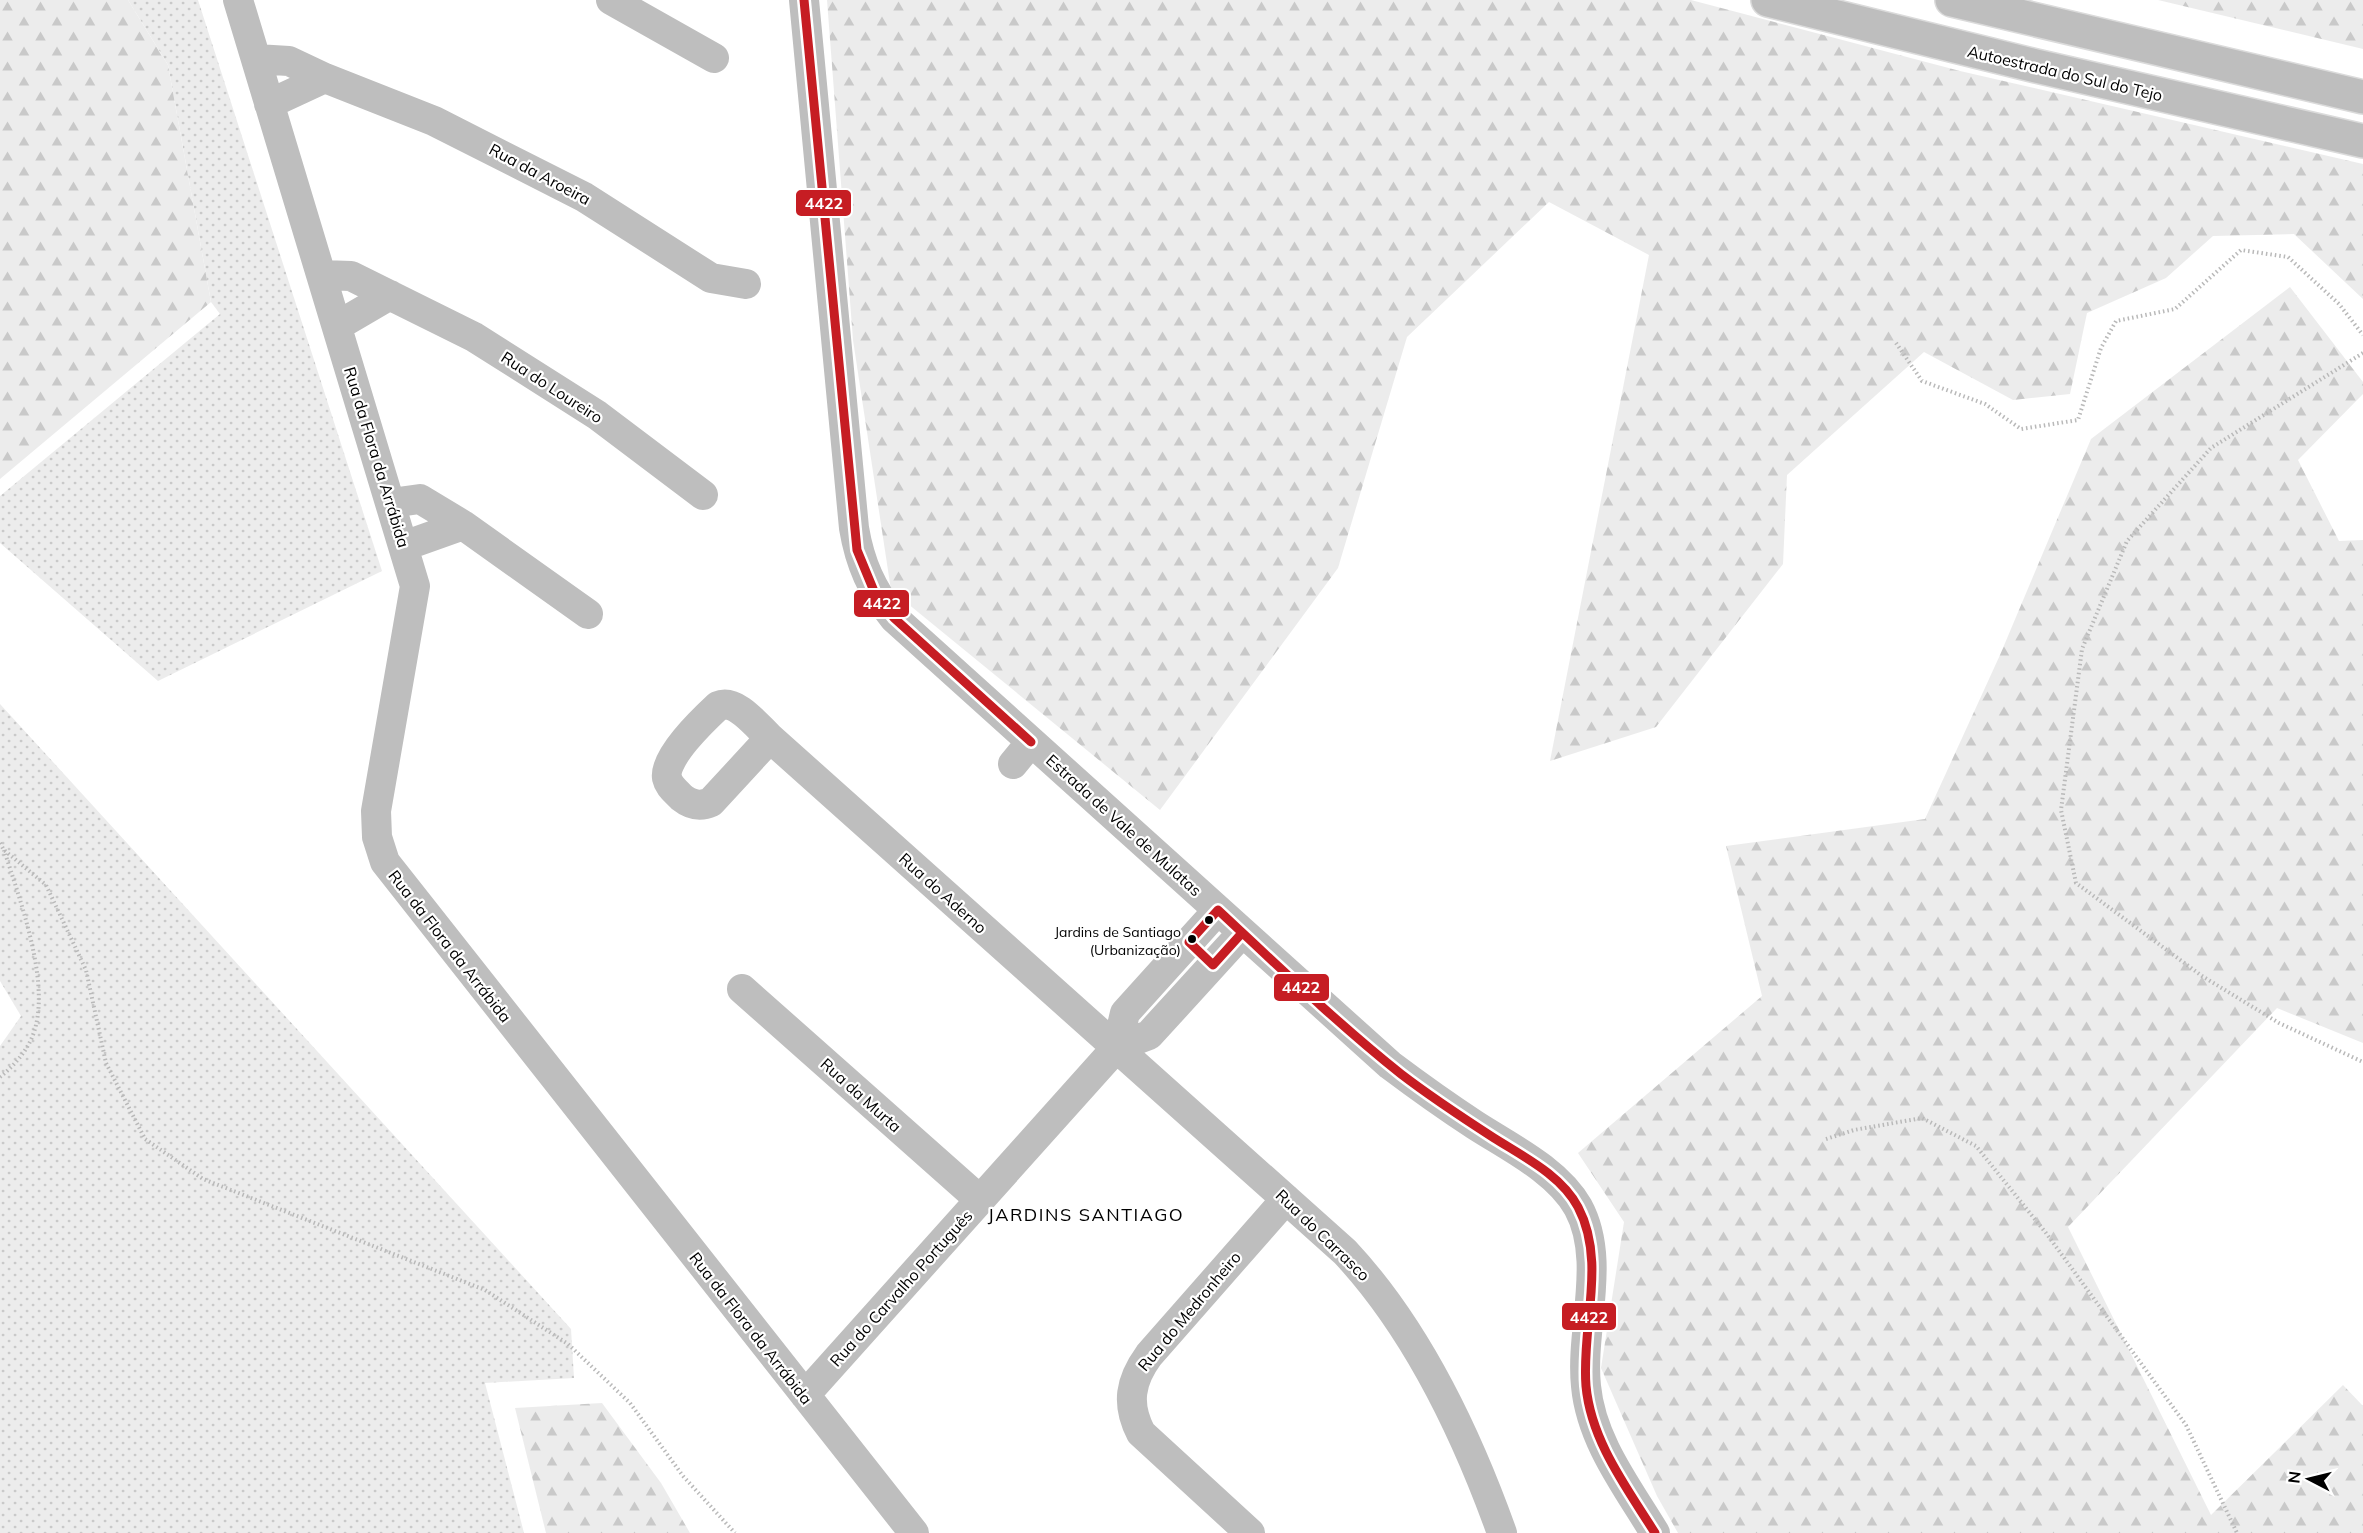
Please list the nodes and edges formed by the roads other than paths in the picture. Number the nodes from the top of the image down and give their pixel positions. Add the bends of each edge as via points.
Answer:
1 (238, 0) edge
2 (611, 0) edge
3 (804, 0) edge
4 (1768, 0) edge
5 (1952, 0) edge
6 (714, 58) dead end
7 (256, 59) junction
8 (325, 78) junction
9 (2363, 97) edge
10 (269, 104) junction
11 (2363, 141) edge
12 (322, 275) junction
13 (746, 284) dead end
14 (390, 296) junction
15 (337, 326) junction
16 (703, 495) dead end
17 (391, 503) junction
18 (464, 525) junction
19 (404, 546) junction
20 (588, 614) dead end
21 (770, 738) dead end
22 (1218, 910) junction
23 (1242, 933) junction
24 (1189, 942) junction
25 (1213, 965) junction
26 (742, 989) dead end
27 (1117, 1047) junction
28 (1286, 1199) junction
29 (980, 1200) junction
30 (805, 1395) junction
31 (914, 1533) edge
32 (1250, 1533) edge
33 (1502, 1533) edge
34 (1655, 1533) edge

1 - 7 street, Rua da Flora da Arrábida
2 - 6 street
3 - 22 street, Estrada de Vale de Mulatas via 857,550 876,596 1022,753
4 - 11 highway, Autoestrada do Sul do Tejo
5 - 9 highway
7 - 8 street, Rua da Aroeira via 289,61
7 - 10 street, Rua da Flora da Arrábida
8 - 10 street
8 - 13 street, Rua da Aroeira via 397,104 536,170 630,225 711,279
10 - 12 street, Rua da Flora da Arrábida
12 - 14 street, Rua do Loureiro via 351,276
12 - 15 street, Rua da Flora da Arrábida
14 - 15 street
14 - 16 street, Rua do Loureiro via 474,337 551,384
15 - 17 street, Rua da Flora da Arrábida
17 - 18 street via 420,499
17 - 19 street, Rua da Flora da Arrábida
18 - 19 street
18 - 20 street
19 - 30 street, Rua da Flora da Arrábida via 415,586 375,811 377,837 385,862
21 - 27 street, Rua do Aderno
22 - 23 street, Estrada de Vale de Mulatas
22 - 24 street, Rua do Carvalho Português
23 - 25 street, Rua do Carvalho Português
23 - 34 street, Estrada de Vale de Mulatas via 1390,1065 1539,1167 1562,1186 1577,1206 1590,1252 1585,1362 1591,1414 1610,1458
24 - 25 street
24 - 27 street, Rua do Carvalho Português via 1125,1013
25 - 27 street, Rua do Carvalho Português via 1149,1035
26 - 29 street, Rua da Murta
27 - 28 street, Rua do Carrasco
27 - 29 street, Rua do Carvalho Português
28 - 32 street, Rua do Medronheiro via 1149,1355 1132,1386 1134,1420 1141,1433
28 - 33 street, Rua do Carrasco via 1346,1252 1393,1310 1454,1422
29 - 30 street, Rua do Carvalho Português
30 - 31 street, Rua da Flora da Arrábida

